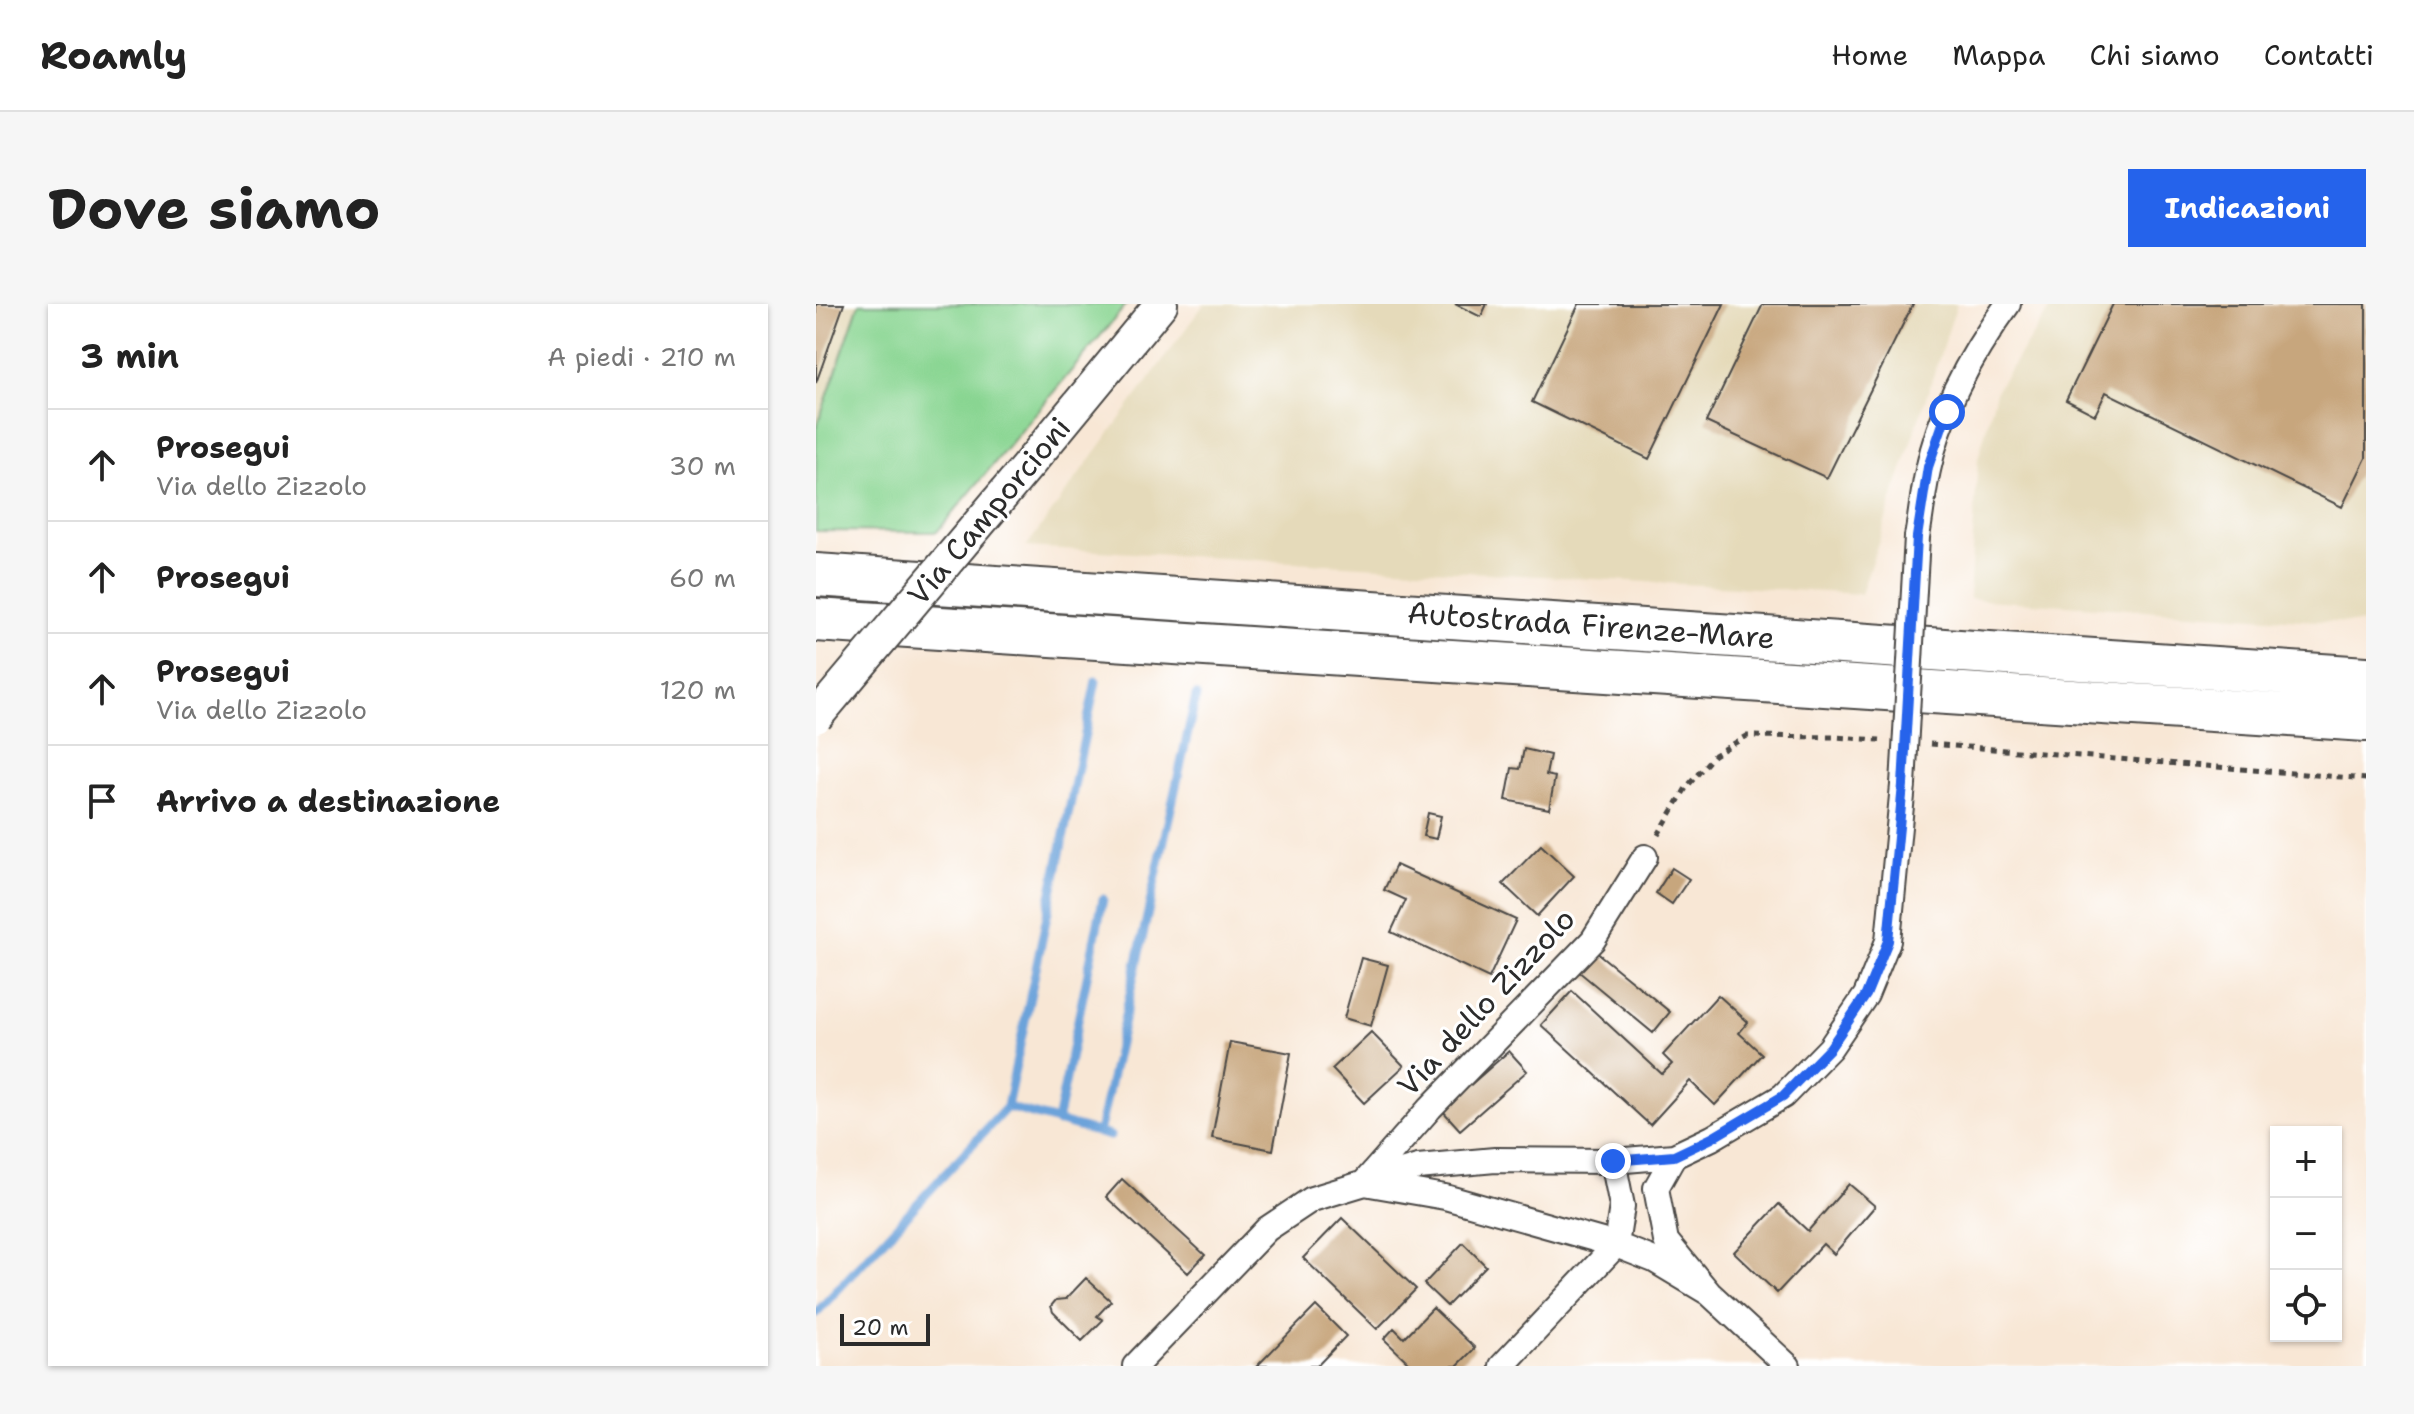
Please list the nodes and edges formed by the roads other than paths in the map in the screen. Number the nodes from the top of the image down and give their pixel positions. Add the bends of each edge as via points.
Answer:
1 (1161, 304) edge
2 (2008, 304) edge
3 (816, 575) edge
4 (816, 620) edge
5 (2366, 678) edge
6 (816, 717) edge
7 (2366, 720) edge
8 (1645, 857) road end
9 (1674, 1156) junction
10 (1613, 1161) junction
11 (1364, 1183) junction
12 (1616, 1245) junction
13 (1709, 1293) junction
14 (1135, 1366) edge
15 (1502, 1366) edge
16 (1788, 1366) edge

1 - 6 main road, Via Camporcioni, bridge
2 - 9 street, bridge via 1983,339 1947,412 1928,467 1917,537 1888,941 1866,995 1830,1048 1783,1096
3 - 5 highway, Autostrada Firenze-Mare
4 - 7 highway, Autostrada Firenze-Mare
8 - 11 street, Via dello Zizzolo via 1593,940
9 - 10 street
9 - 13 street via 1656,1188 1666,1241
10 - 11 street via 1495,1160 1418,1167
10 - 12 street via 1622,1206
11 - 12 street via 1445,1197
11 - 14 street via 1312,1199 1267,1229
12 - 13 street via 1654,1260
12 - 15 street
13 - 16 street

